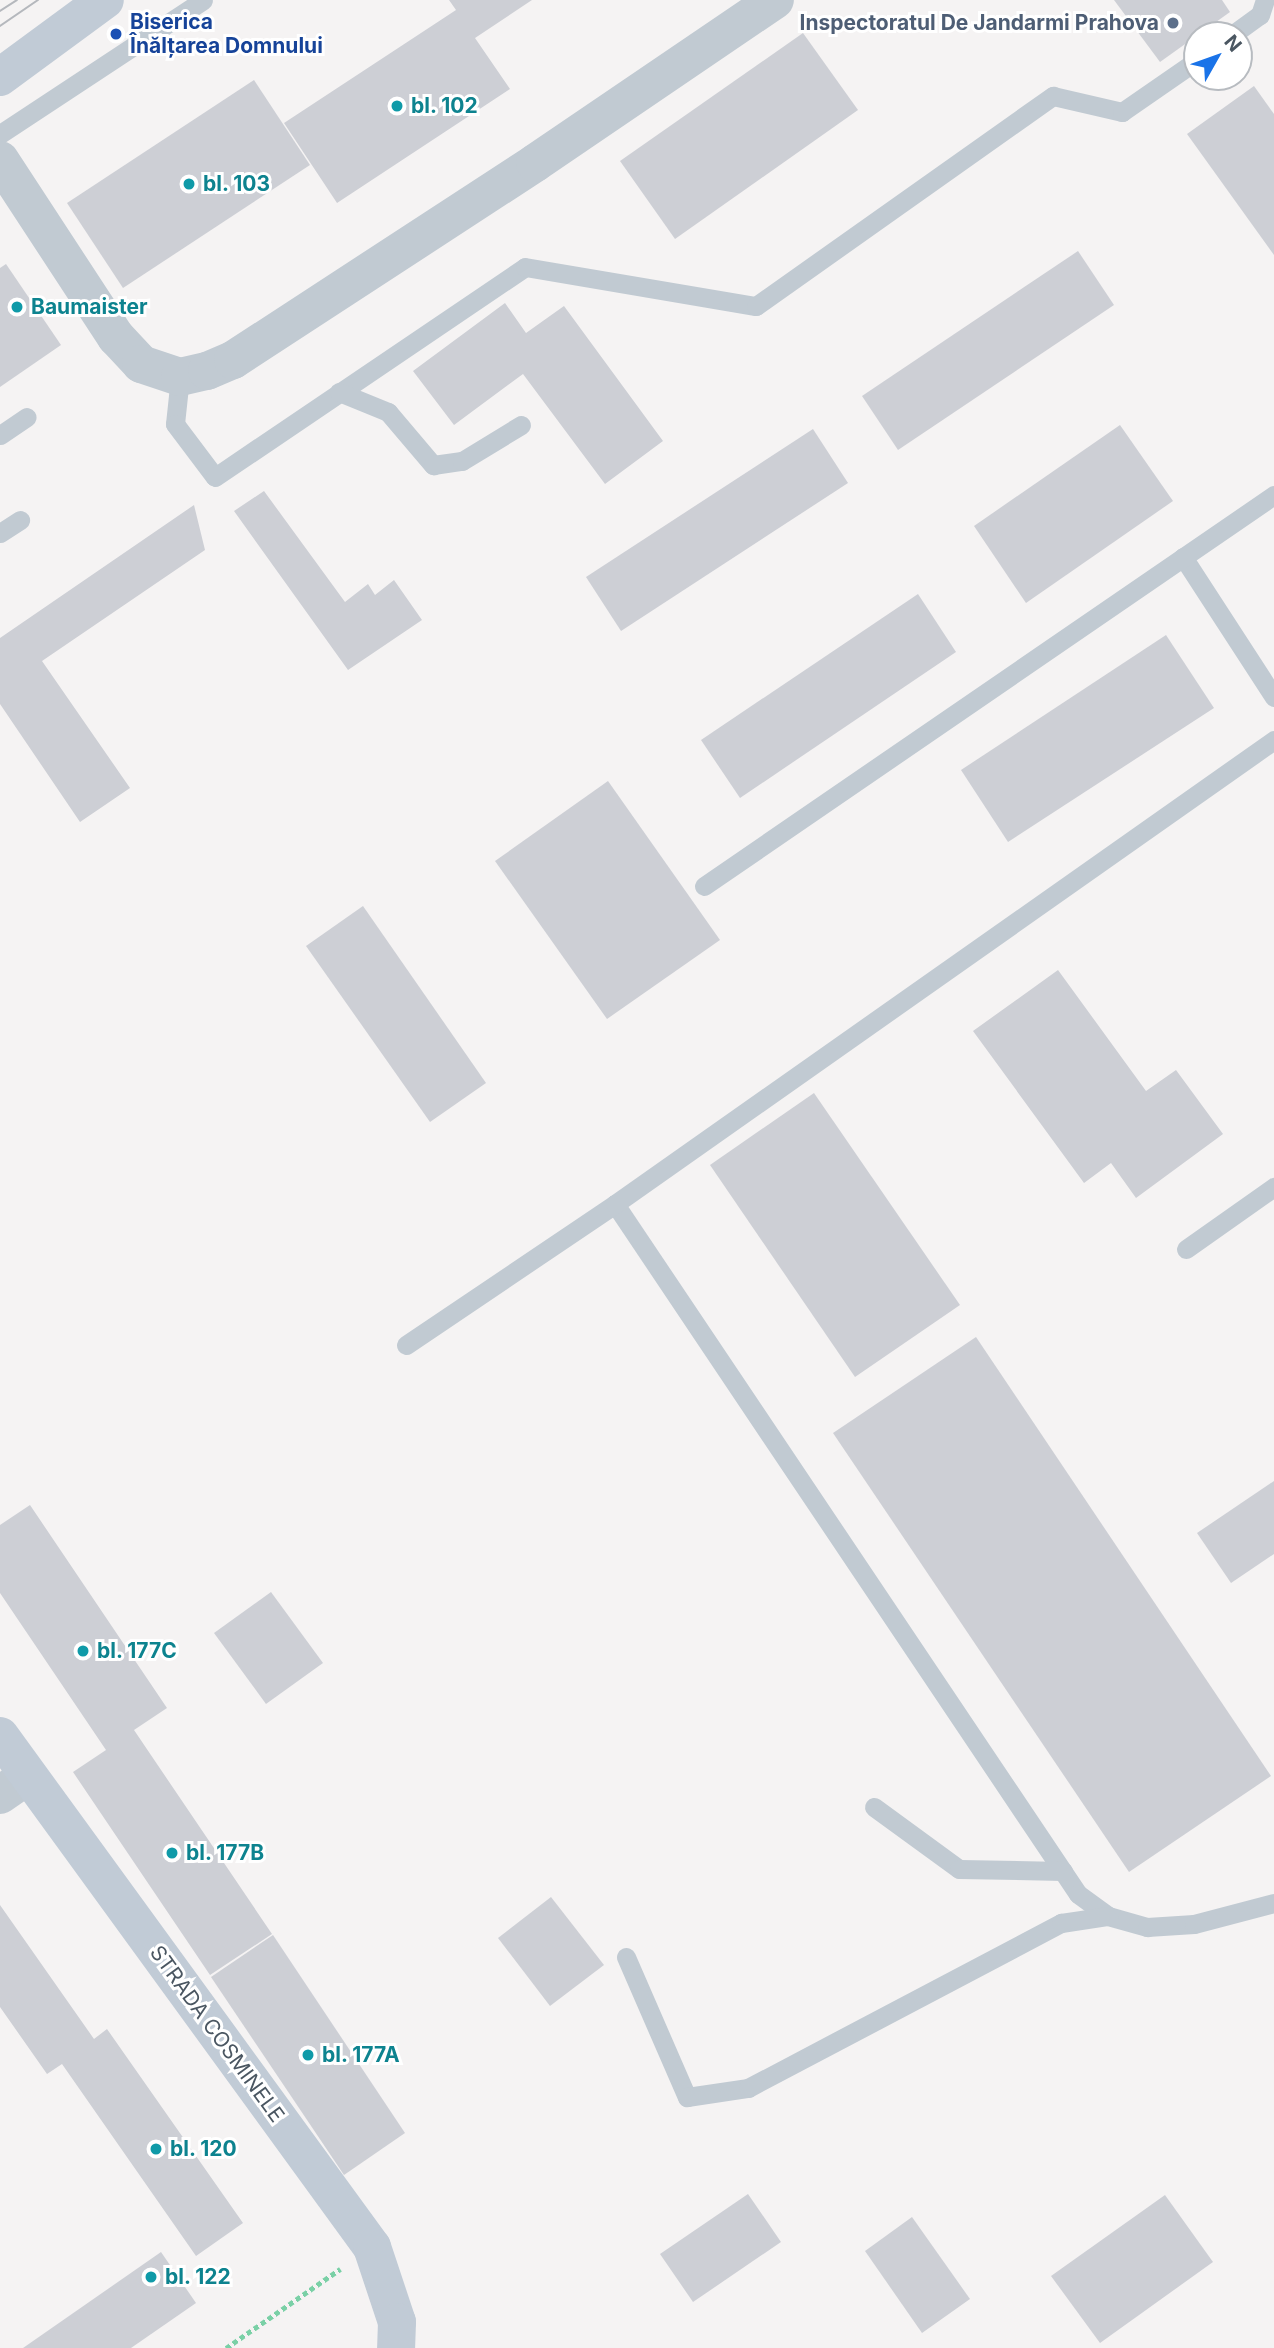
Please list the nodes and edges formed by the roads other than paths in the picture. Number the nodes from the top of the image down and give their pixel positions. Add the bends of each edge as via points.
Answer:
1 (105, 0) edge
2 (203, 0) edge
3 (775, 0) edge
4 (1265, 0) edge
5 (1252, 21) edge
6 (1183, 70) edge
7 (0, 77) edge
8 (0, 134) edge
9 (0, 160) edge
10 (180, 377) junction
11 (339, 392) junction
12 (27, 417) dead end
13 (521, 425) dead end
14 (0, 435) edge
15 (1274, 495) edge
16 (20, 520) dead end
17 (0, 533) edge
18 (1183, 557) junction
19 (1274, 697) edge
20 (1274, 740) edge
21 (704, 886) dead end
22 (1274, 1187) edge
23 (615, 1204) junction
24 (1186, 1249) dead end
25 (406, 1345) dead end
26 (0, 1736) edge
27 (14, 1785) edge
28 (874, 1807) dead end
29 (1063, 1871) junction
30 (1274, 1903) edge
31 (1108, 1916) junction
32 (626, 1957) dead end
33 (396, 2348) edge

1 - 7 street
2 - 8 lane
3 - 10 street via 233,360
4 - 5 lane via 1260,15
6 - 11 lane via 1122,112 1053,96 756,306 525,267
9 - 10 street via 116,337 142,364
10 - 11 lane via 176,424 215,477
11 - 13 lane via 388,412 433,465 461,461
12 - 14 lane
15 - 18 lane
16 - 17 lane
18 - 19 lane
18 - 21 lane
20 - 23 lane
22 - 24 lane
23 - 25 lane
23 - 29 lane
26 - 27 street, STRADA COSMINELE
27 - 33 street, STRADA COSMINELE via 372,2247 397,2322
28 - 29 lane via 959,1869
29 - 31 lane via 1078,1894
30 - 31 lane via 1194,1924 1147,1927
31 - 32 lane via 1061,1923 748,2088 687,2097

